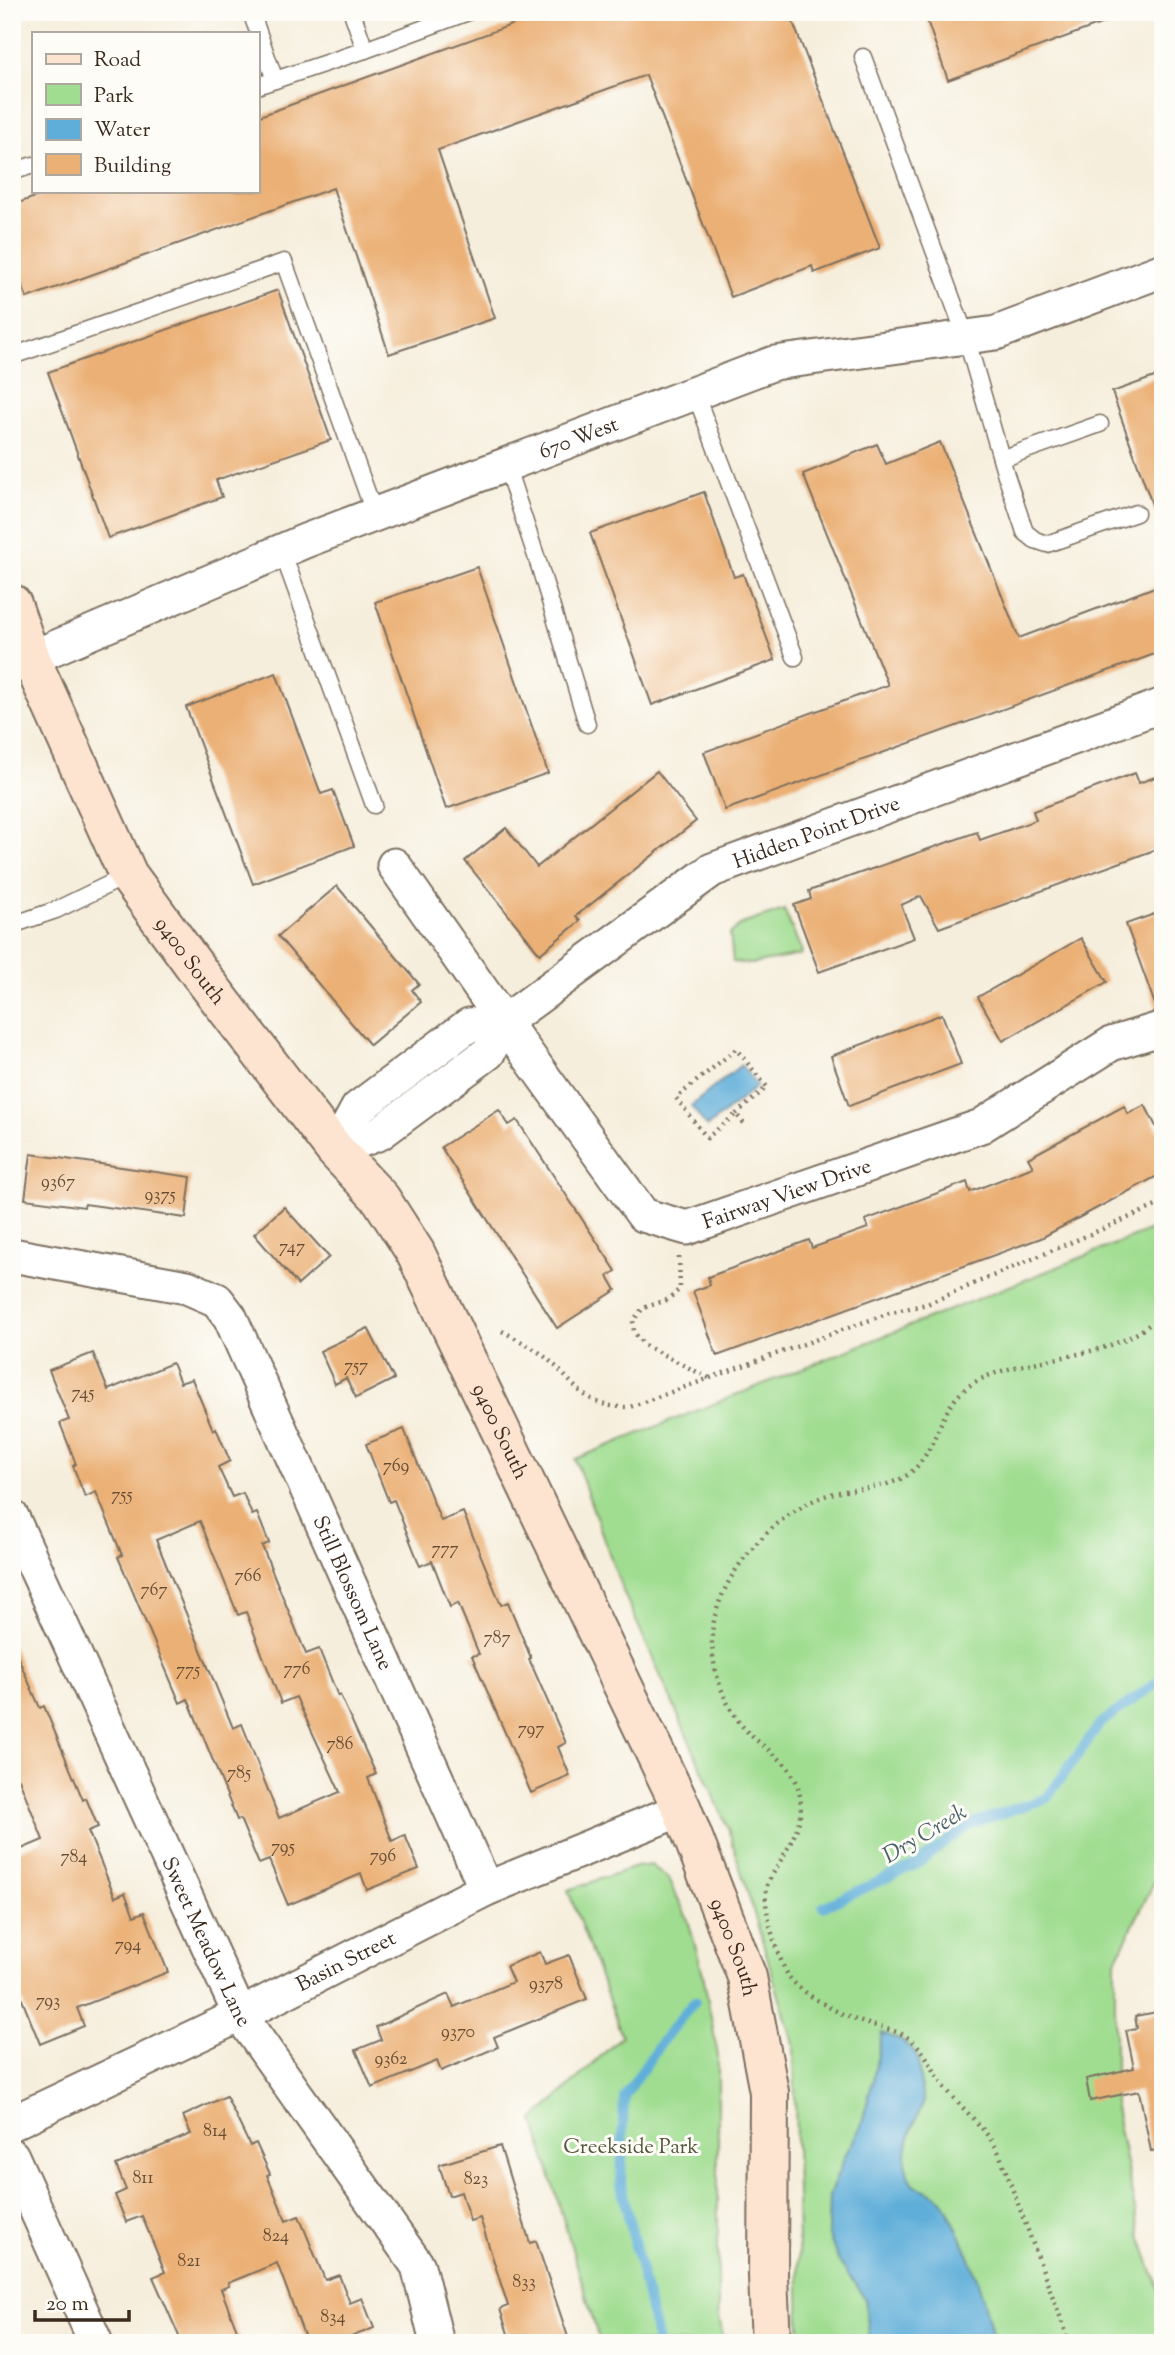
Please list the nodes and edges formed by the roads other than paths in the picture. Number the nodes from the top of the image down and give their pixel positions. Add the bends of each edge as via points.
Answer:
1 (251, 12) edge
2 (352, 12) edge
3 (468, 12) edge
4 (258, 32) edge
5 (259, 35) edge
6 (365, 50) junction
7 (863, 58) dead end
8 (275, 80) junction
9 (259, 85) edge
10 (32, 164) edge
11 (12, 172) edge
12 (1163, 270) edge
13 (966, 337) junction
14 (12, 356) edge
15 (695, 393) junction
16 (1100, 424) dead end
17 (1001, 459) junction
18 (506, 465) junction
19 (1136, 513) dead end
20 (375, 515) junction
21 (282, 551) junction
22 (12, 604) edge
23 (795, 657) dead end
24 (22, 662) edge
25 (1163, 705) edge
26 (587, 724) dead end
27 (374, 805) dead end
28 (394, 865) dead end
29 (128, 875) junction
30 (12, 925) edge
31 (503, 1023) junction
32 (1163, 1028) edge
33 (335, 1150) junction
34 (12, 1255) edge
35 (12, 1517) edge
36 (682, 1809) junction
37 (486, 1889) junction
38 (240, 2015) junction
39 (12, 2123) edge
40 (12, 2155) edge
41 (96, 2343) edge
42 (438, 2343) edge
43 (771, 2343) edge

1 - 4 lane
2 - 6 lane
3 - 6 lane
5 - 8 lane
6 - 8 lane
7 - 13 lane
8 - 9 lane
10 - 11 lane
12 - 13 street, 670 West via 996,333
13 - 15 street, 670 West via 774,363
13 - 17 lane
14 - 20 lane via 284,262
15 - 18 street, 670 West
15 - 23 lane
16 - 17 lane
17 - 19 lane via 1025,532 1035,540 1047,544
18 - 20 street, 670 West
18 - 26 lane
20 - 21 street, 670 West
21 - 24 street, 670 West
21 - 27 lane
22 - 24 street, 9400 South
24 - 29 street, 9400 South
25 - 31 street, Hidden Point Drive via 712,870
28 - 31 street, Fairway View Drive
29 - 30 lane via 56,910
29 - 33 street, 9400 South
31 - 32 street, Fairway View Drive via 643,1215 687,1227 981,1126 1111,1044
31 - 33 street, Hidden Point Drive via 488,1053 380,1133
33 - 36 street, 9400 South via 381,1199 415,1252
34 - 37 street, Still Blossom Lane via 187,1287 217,1300 235,1330
35 - 38 street, Sweet Meadow Lane
36 - 37 street, Basin Street
36 - 43 street, 9400 South via 747,1977 769,2092
37 - 38 street, Basin Street
38 - 39 street, Basin Street
38 - 42 street, Sweet Meadow Lane via 418,2266
40 - 41 street

